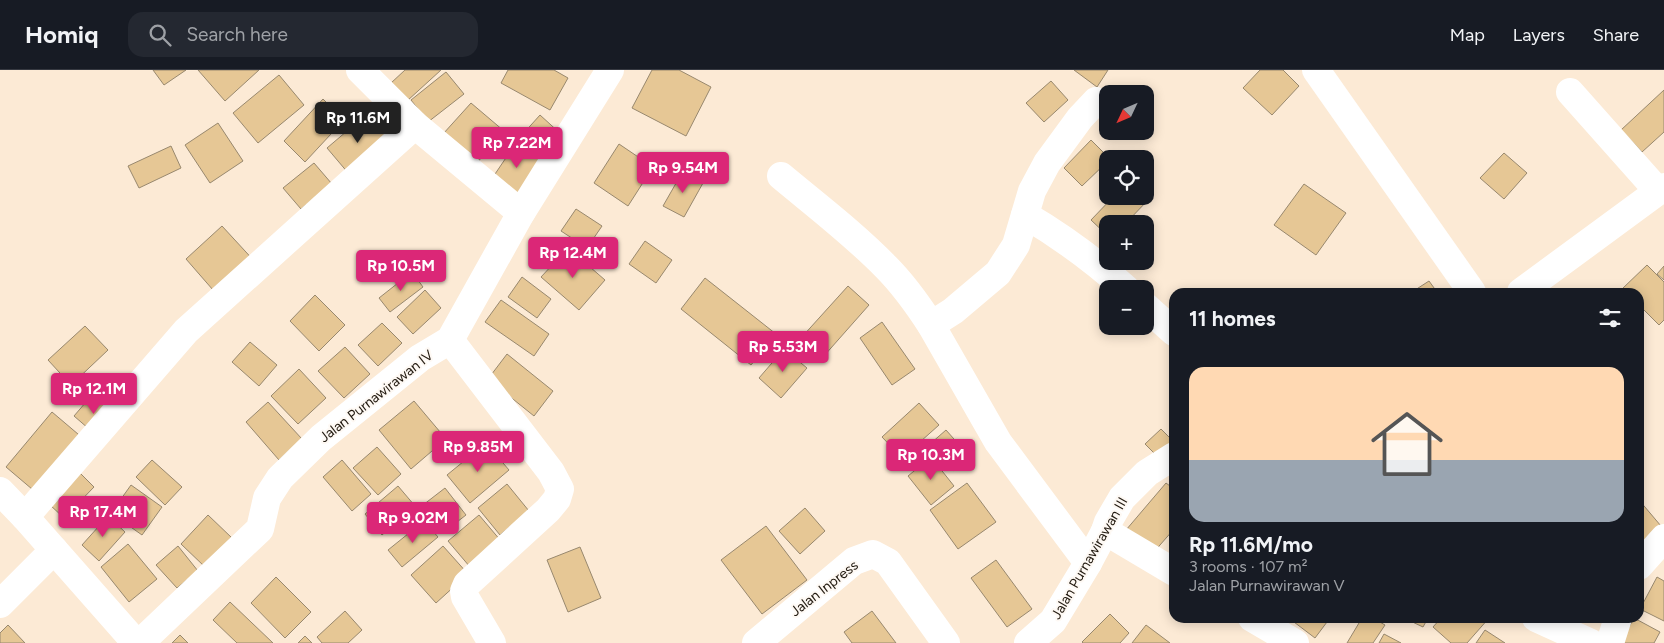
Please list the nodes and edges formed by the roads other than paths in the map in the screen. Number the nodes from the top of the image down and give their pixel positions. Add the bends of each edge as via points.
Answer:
1 (360, 70) edge
2 (610, 70) edge
3 (1316, 70) edge
4 (1570, 92) dead end
5 (1096, 100) dead end
6 (415, 125) junction
7 (781, 176) dead end
8 (1661, 189) edge
9 (521, 213) junction
10 (1026, 215) junction
11 (1116, 280) edge
12 (1469, 288) edge
13 (1526, 288) edge
14 (1154, 314) edge
15 (931, 325) junction
16 (1169, 328) edge
17 (450, 340) junction
18 (1169, 459) edge
19 (0, 491) edge
20 (25, 517) junction
21 (1104, 531) junction
22 (1664, 538) edge
23 (54, 550) junction
24 (1644, 560) edge
25 (1088, 563) junction
26 (1169, 569) edge
27 (0, 604) edge
28 (1261, 623) edge
29 (1547, 623) edge
30 (1616, 623) edge
31 (136, 643) edge
32 (140, 643) edge
33 (492, 643) edge
34 (756, 643) edge
35 (946, 643) edge
36 (1028, 643) edge
37 (1295, 643) edge
38 (1591, 643) edge
39 (1610, 643) edge

1 - 6 street
2 - 9 street, Jalan Purnawirawan IV
3 - 12 street
4 - 8 street
5 - 10 street via 1047,163 1032,192
6 - 9 street
6 - 20 street via 186,331
7 - 15 street via 887,268
8 - 13 street
9 - 17 street, Jalan Purnawirawan IV
10 - 11 street via 1056,233
10 - 15 street via 1016,245 998,273
14 - 16 street
15 - 25 street via 998,442
17 - 32 street, Jalan Purnawirawan IV via 420,358 314,445 280,478 267,498 260,529
17 - 33 street via 551,472 560,489 548,510 467,584 465,597
18 - 21 street, Jalan Purnawirawan III via 1147,473 1122,498
19 - 20 street
20 - 23 street
21 - 25 street, Jalan Purnawirawan III
21 - 26 street
22 - 24 street
23 - 27 street
23 - 31 street
25 - 36 street, Jalan Purnawirawan III via 1053,621
28 - 37 street
29 - 38 street
30 - 39 street
34 - 35 street, Jalan Inpress via 854,561 873,554 888,562

